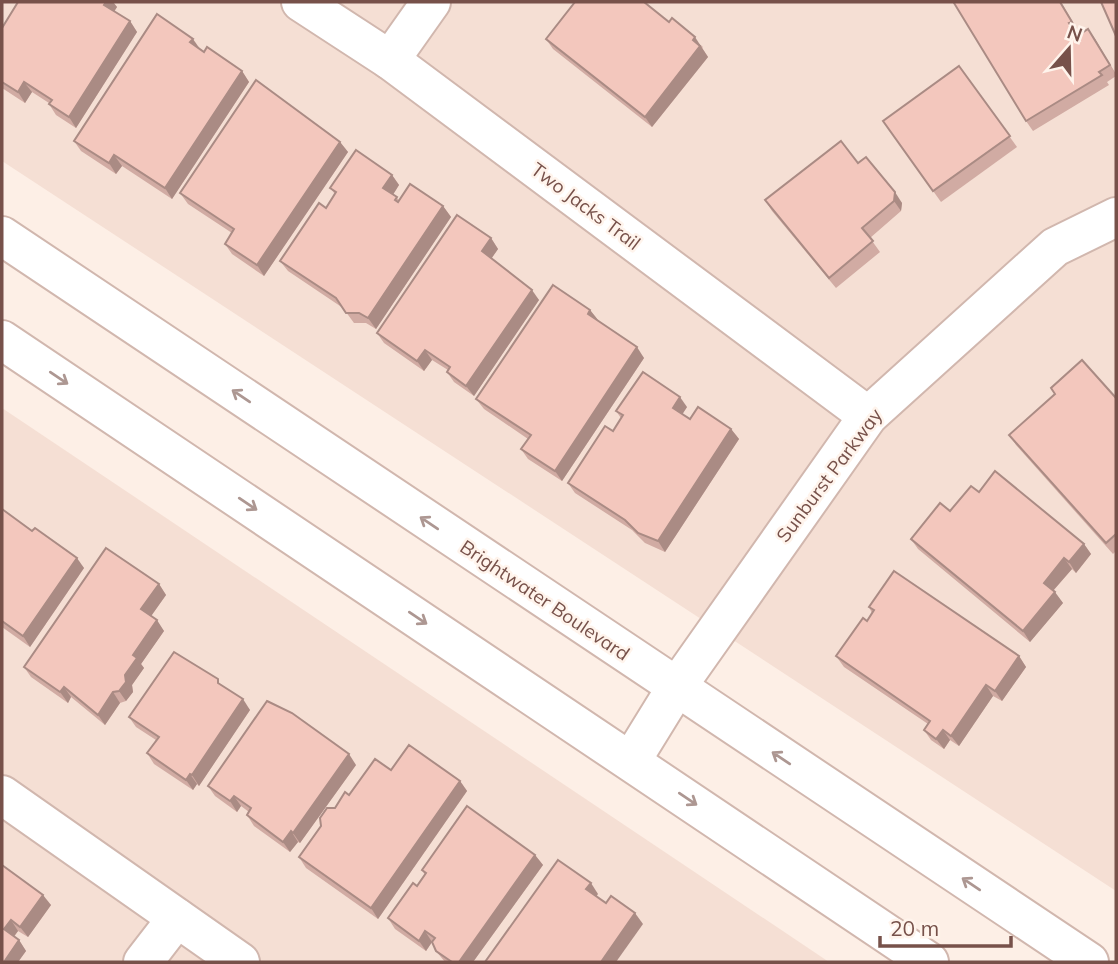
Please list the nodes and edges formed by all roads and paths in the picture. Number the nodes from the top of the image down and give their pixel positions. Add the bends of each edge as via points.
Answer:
1 (301, 2) edge
2 (431, 2) edge
3 (390, 60) junction
4 (1116, 217) edge
5 (2, 236) edge
6 (2, 340) edge
7 (868, 416) junction
8 (676, 688) junction
9 (631, 761) junction
10 (2, 795) edge
11 (177, 918) junction
12 (143, 962) edge
13 (240, 962) edge
14 (929, 962) edge
15 (1089, 962) edge

1 - 3 street, Two Jacks Trail
2 - 3 street
3 - 7 street, Two Jacks Trail
4 - 7 street, Sunburst Parkway via 1055,247
8 -> 5 street, Brightwater Boulevard
6 -> 9 street
7 - 8 street, Sunburst Parkway
8 - 9 street, Sunburst Parkway
15 -> 8 street, Brightwater Boulevard
9 -> 14 street
10 - 11 street
11 - 12 street
11 - 13 street

